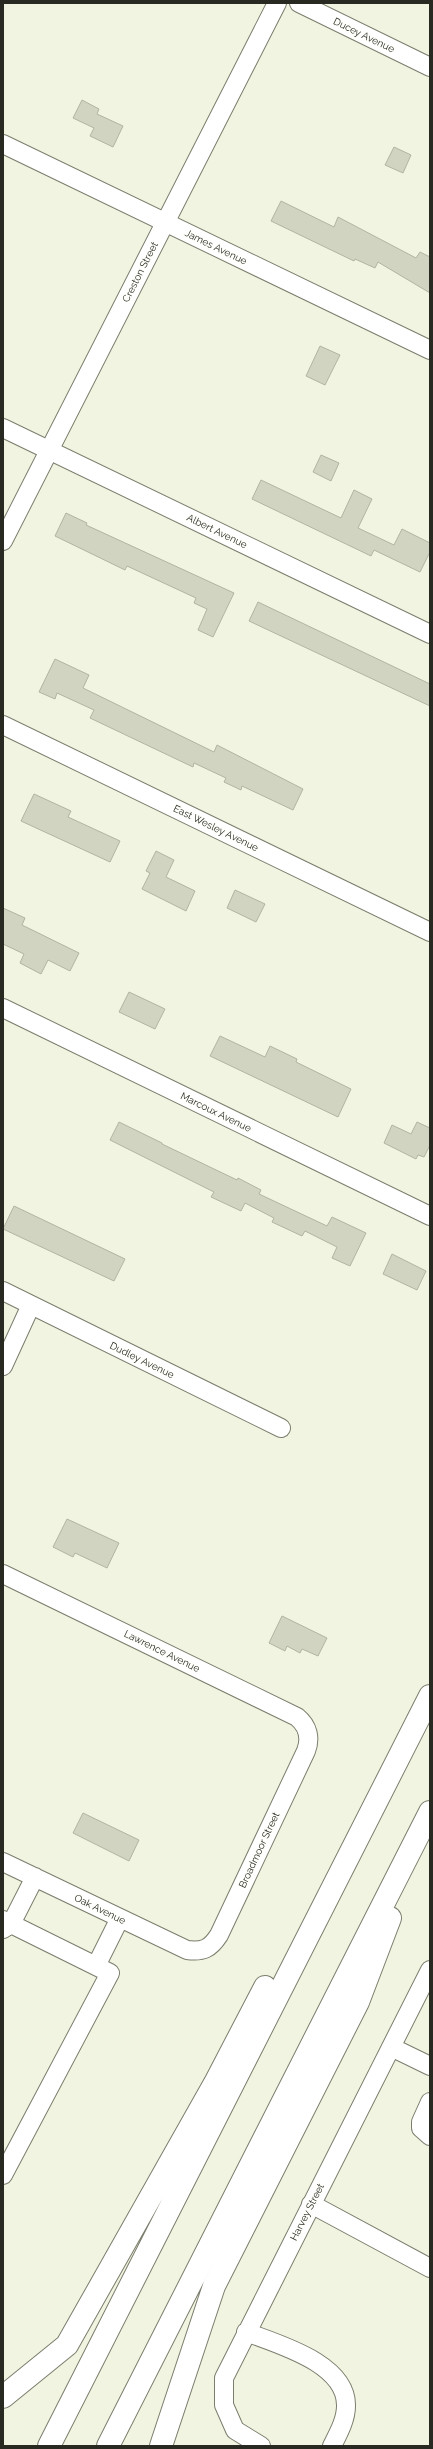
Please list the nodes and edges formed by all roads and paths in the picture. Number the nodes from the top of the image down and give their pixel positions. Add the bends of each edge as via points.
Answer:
1 (277, 3) edge
2 (299, 3) edge
3 (430, 66) edge
4 (3, 144) edge
5 (165, 222) junction
6 (430, 350) edge
7 (3, 428) edge
8 (50, 450) junction
9 (3, 541) edge
10 (430, 634) edge
11 (3, 724) edge
12 (430, 932) edge
13 (3, 1008) edge
14 (430, 1216) edge
15 (3, 1291) edge
16 (31, 1305) junction
17 (3, 1366) edge
18 (281, 1428) dead end
19 (3, 1574) edge
20 (430, 1696) edge
21 (309, 1740) joint
22 (395, 1763) junction
23 (430, 1812) edge
24 (3, 1862) edge
25 (35, 1877) junction
26 (120, 1918) junction
27 (6, 1924) edge
28 (199, 1952) joint
29 (96, 1966) junction
30 (430, 1970) edge
31 (391, 2047) junction
32 (430, 2066) edge
33 (430, 2102) edge
34 (430, 2136) edge
35 (3, 2175) edge
36 (310, 2204) junction
37 (430, 2268) edge
38 (246, 2332) junction
39 (3, 2397) edge
40 (49, 2446) edge
41 (108, 2446) edge
42 (161, 2446) edge
43 (261, 2446) edge
44 (332, 2446) edge

1 - 5 street, Creston Street
2 - 3 street, Ducey Avenue
4 - 5 street, James Avenue
5 - 6 street, James Avenue
5 - 8 street, Creston Street
7 - 8 street, Albert Avenue
8 - 9 street, Creston Street
8 - 10 street, Albert Avenue
11 - 12 street, East Wesley Avenue
13 - 14 street, Marcoux Avenue
15 - 16 street, Dudley Avenue
16 - 17 street
16 - 18 street, Dudley Avenue
19 - 21 street, Lawrence Avenue via 297,1717 307,1730
20 - 22 highway
21 - 28 street, Broadmoor Street via 219,1935 212,1946
22 - 39 highway via 311,1897 215,2083 67,2345
22 - 40 highway
23 - 41 highway
23 - 42 highway via 358,2002 214,2286
24 - 25 street, Oak Avenue
25 - 26 street, Oak Avenue
25 - 27 street
26 - 28 street, Oak Avenue via 186,1950
26 - 29 street
27 - 29 street
29 - 35 street via 110,1973
30 - 31 street, Harvey Street
31 - 32 street
31 - 36 street, Harvey Street
33 - 34 street via 421,2122 421,2128
36 - 37 street
36 - 38 street, Harvey Street
38 - 43 street, Harvey Street via 224,2378 224,2405 235,2430
38 - 44 street via 312,2359 338,2383 346,2405 345,2416

